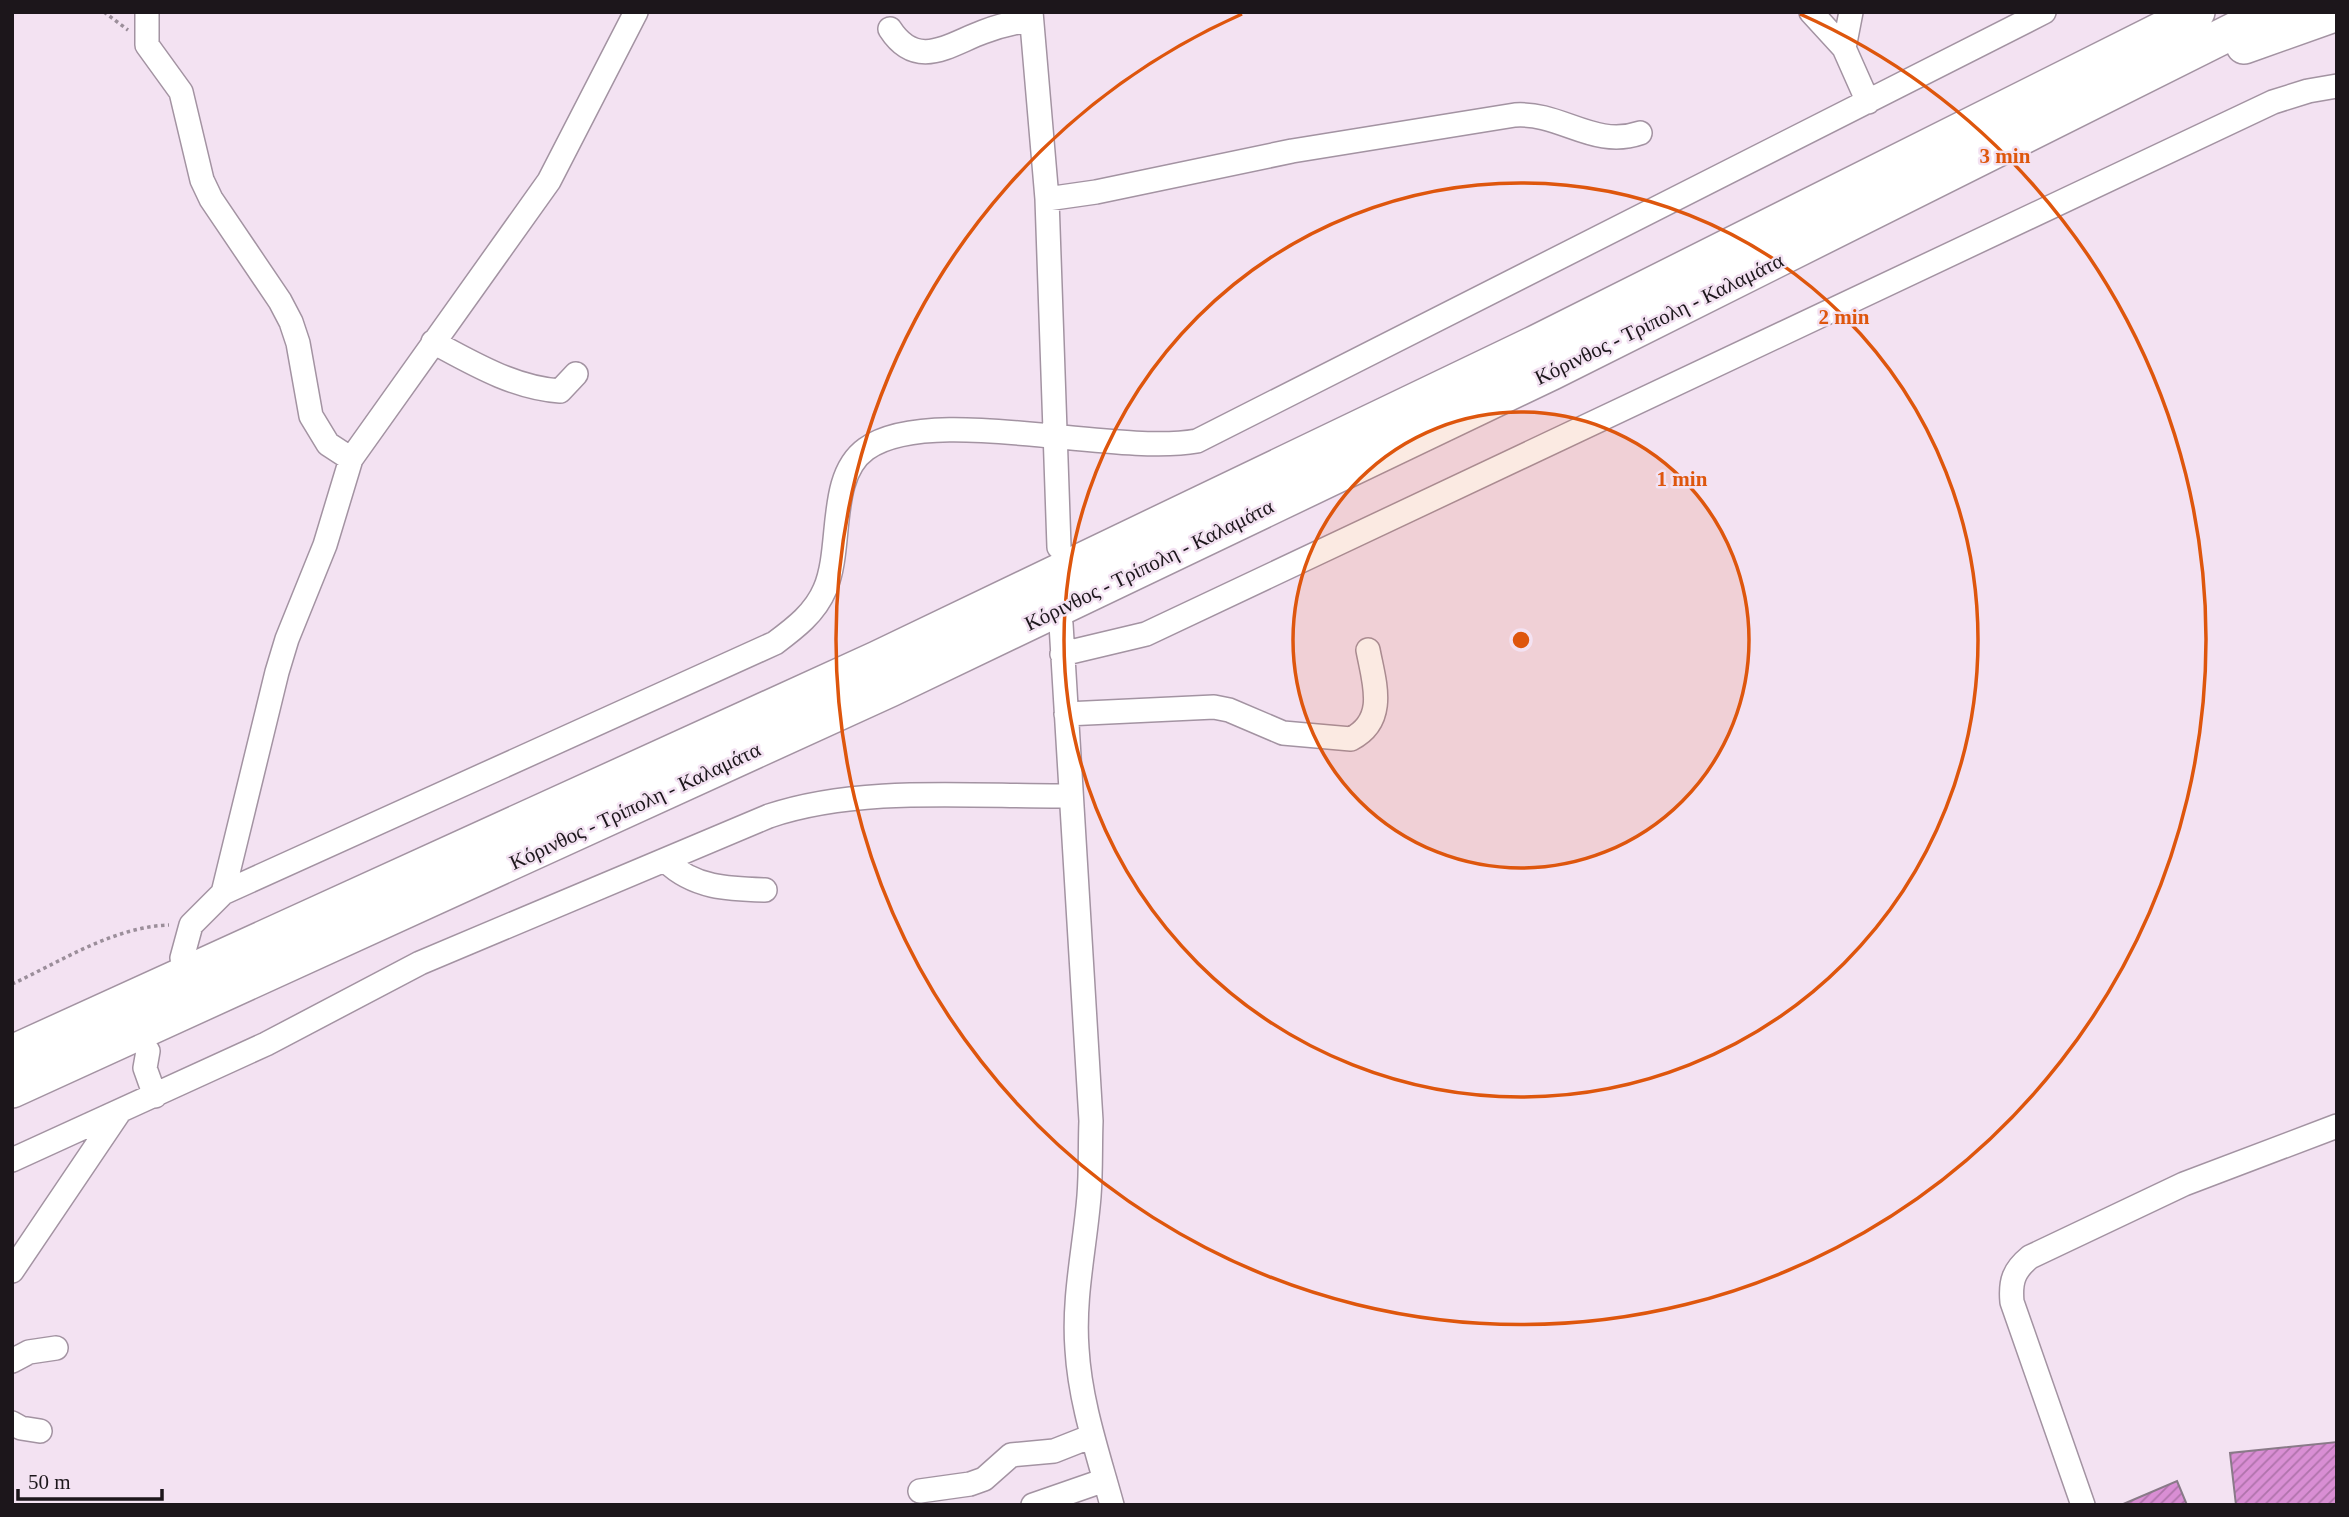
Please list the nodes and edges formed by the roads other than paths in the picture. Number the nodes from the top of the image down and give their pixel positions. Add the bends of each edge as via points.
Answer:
1 (147, 12) edge
2 (636, 12) edge
3 (1811, 12) edge
4 (1851, 12) edge
5 (2043, 12) edge
6 (2178, 12) edge
7 (2197, 12) edge
8 (2271, 12) edge
9 (2337, 13) edge
10 (1031, 16) edge
11 (890, 29) dead end
12 (2134, 44) junction
13 (1844, 48) junction
14 (2337, 86) edge
15 (1868, 102) junction
16 (2078, 110) junction
17 (1640, 133) dead end
18 (1047, 199) junction
19 (433, 342) junction
20 (576, 374) dead end
21 (1056, 437) junction
22 (351, 458) junction
23 (1059, 547) dead end
24 (1061, 624) dead end
25 (1367, 650) dead end
26 (1062, 654) junction
27 (1066, 715) junction
28 (1071, 796) junction
29 (666, 861) junction
30 (765, 890) dead end
31 (223, 893) junction
32 (181, 958) dead end
33 (148, 1051) dead end
34 (12, 1053) edge
35 (12, 1090) edge
36 (155, 1096) junction
37 (118, 1114) junction
38 (2337, 1126) edge
39 (12, 1160) edge
40 (12, 1271) edge
41 (56, 1348) dead end
42 (12, 1361) edge
43 (12, 1423) edge
44 (40, 1431) dead end
45 (1093, 1436) junction
46 (1105, 1480) junction
47 (920, 1491) dead end
48 (1033, 1505) edge
49 (1112, 1505) edge
50 (2083, 1505) edge

1 - 22 street via 147,45 181,92 202,180 290,322 311,416 328,444
2 - 19 street via 549,181
3 - 13 street
4 - 13 street
5 - 15 street
6 - 12 highway
7 - 12 highway, Κόρινθος - Τρίπολη - Καλαμάτα
8 - 16 highway, Κόρινθος - Τρίπολη - Καλαμάτα
9 - 16 highway
10 - 11 street via 931,52 901,44
10 - 18 street
12 - 34 highway, Κόρινθος - Τρίπολη - Καλαμάτα via 1550,336 877,659
13 - 15 street
14 - 26 street via 2273,102 1146,634
15 - 21 street via 1197,442 1158,446
16 - 35 highway, Κόρινθος - Τρίπολη - Καλαμάτα via 1552,372 890,690
17 - 18 street via 1626,138 1598,137 1548,118 1515,115 1280,153
18 - 21 street
19 - 20 street via 473,364 535,388 560,391
19 - 22 street
21 - 23 street
21 - 31 street via 935,432 881,439 862,452 842,485 834,561 825,590 798,626 775,643
22 - 31 street via 325,545 277,672
24 - 26 street
25 - 27 street via 1375,716 1351,739 1283,733 1214,707
26 - 27 street
27 - 28 street
28 - 29 street via 827,800 769,816
28 - 45 street via 1091,1121 1076,1329 1079,1374
29 - 30 street via 698,882
29 - 36 street via 420,963
31 - 32 street via 191,925
33 - 36 street via 145,1068
36 - 37 street
37 - 39 street
37 - 40 street
38 - 50 street via 2183,1184 2019,1266 2011,1286 2012,1302
41 - 42 street via 29,1352
43 - 44 street
45 - 46 street
45 - 47 street via 1054,1451 1012,1455 984,1479 970,1484
46 - 48 street
46 - 49 street

